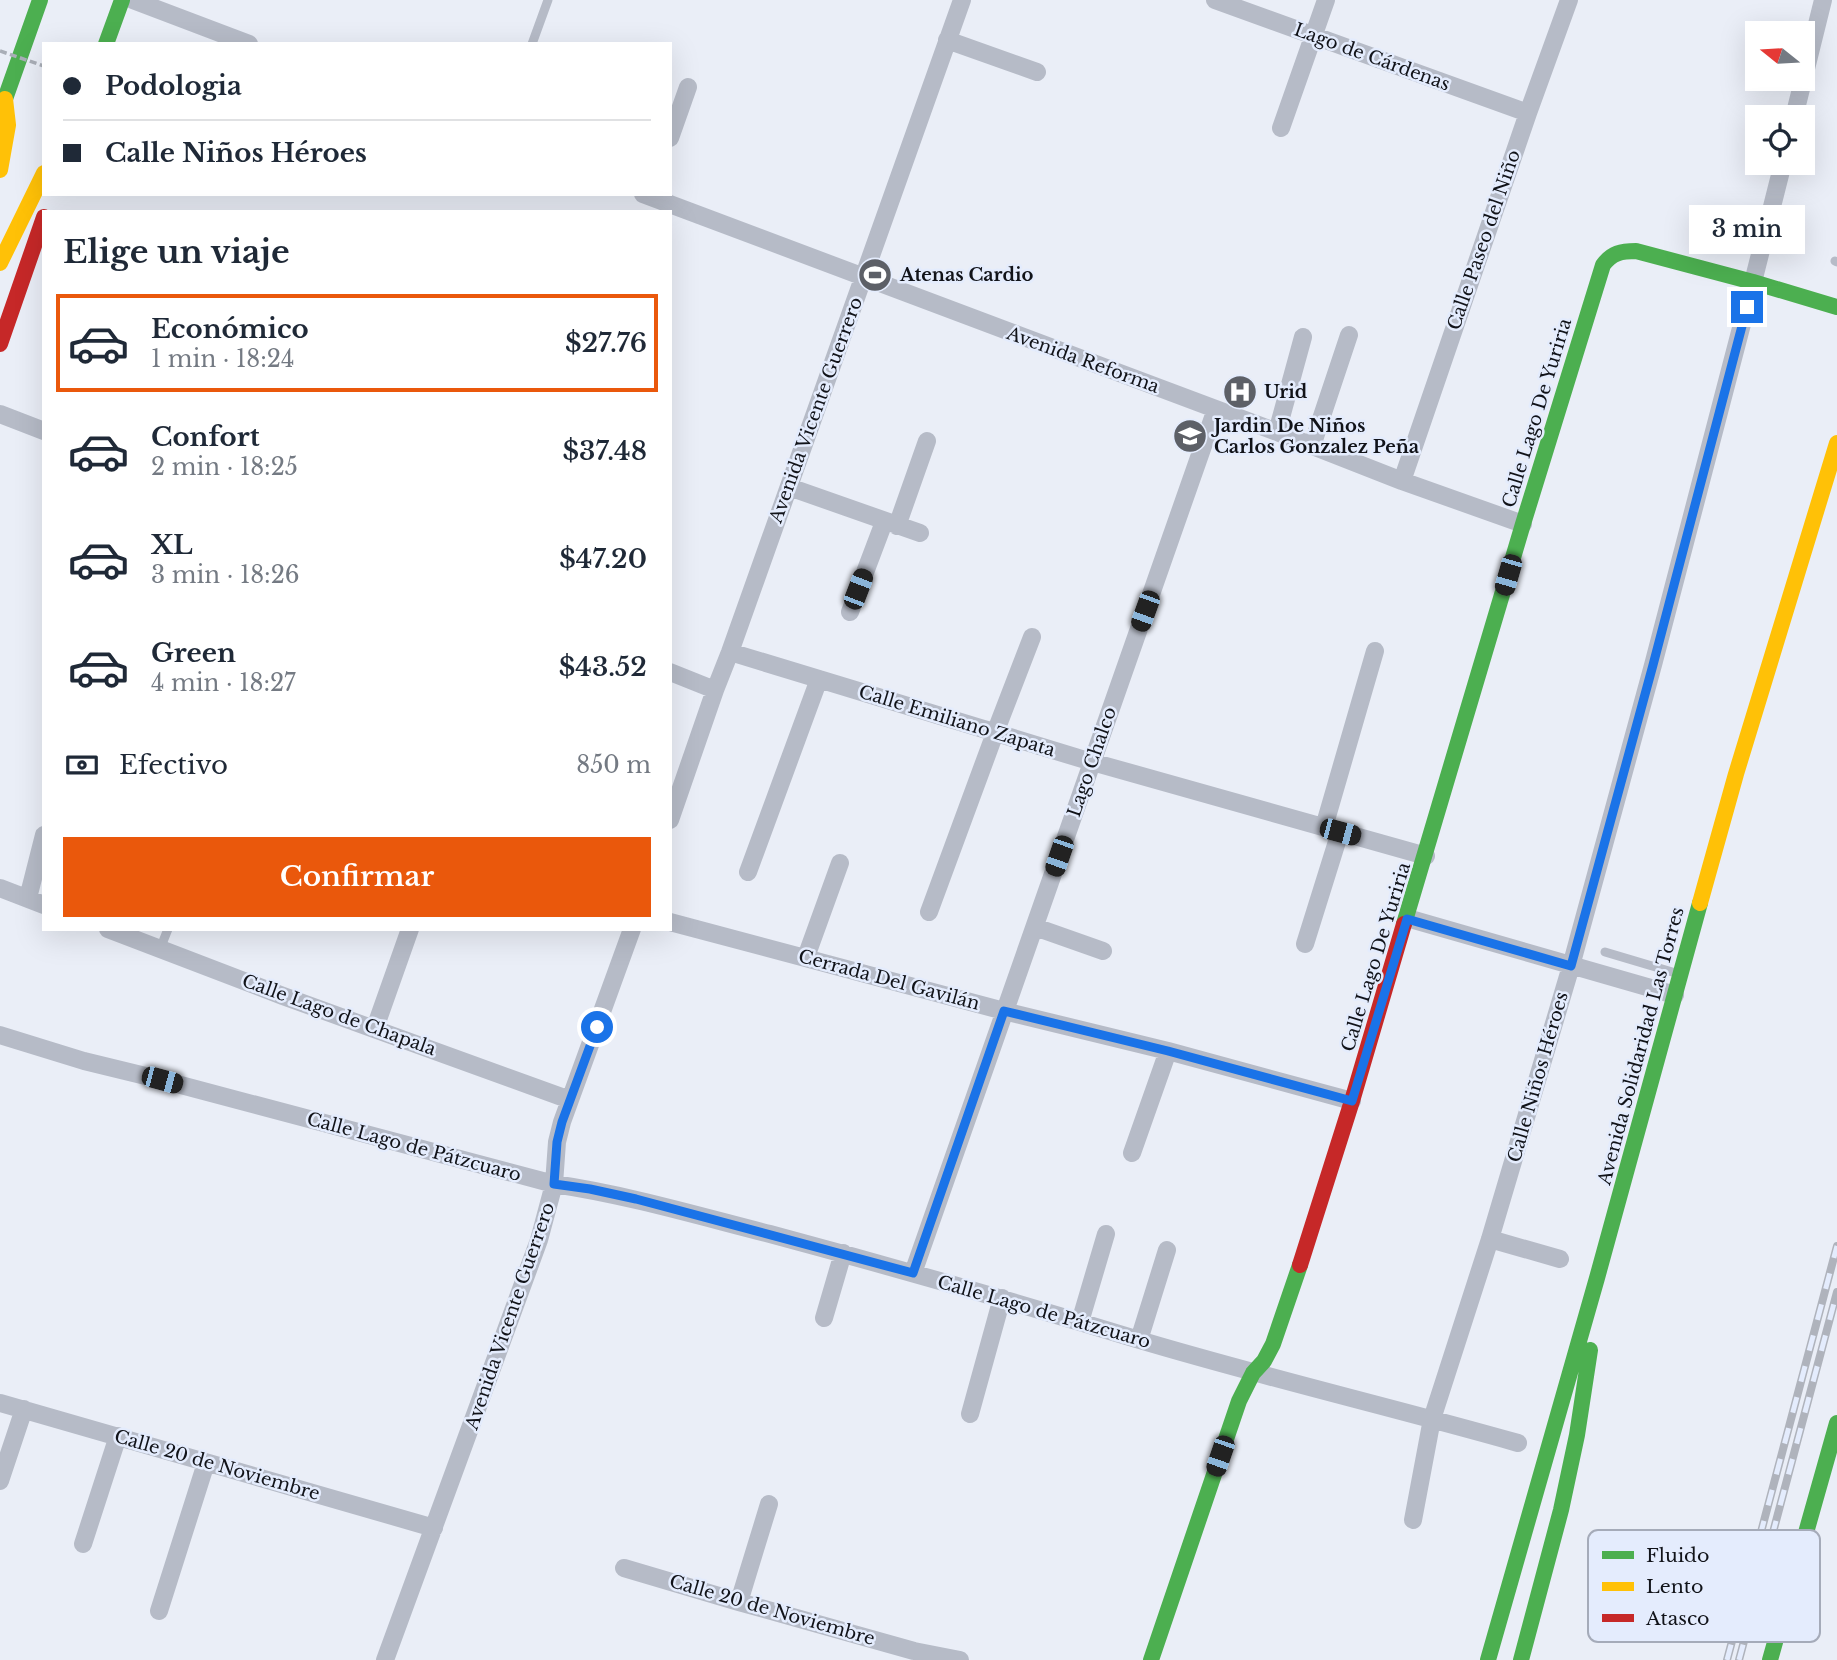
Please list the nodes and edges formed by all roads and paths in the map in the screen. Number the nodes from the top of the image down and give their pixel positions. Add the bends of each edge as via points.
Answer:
1 (40, 0) edge
2 (122, 0) edge
3 (133, 0) edge
4 (548, 0) edge
5 (962, 0) edge
6 (1326, 0) edge
7 (1569, 0) edge
8 (1823, 0) edge
9 (1224, 1) edge
10 (1312, 36) junction
11 (947, 40) junction
12 (107, 42) edge
13 (244, 42) edge
14 (533, 42) edge
15 (0, 51) edge
16 (42, 65) edge
17 (1037, 72) dead end
18 (688, 87) dead end
19 (1797, 105) edge
20 (3, 106) edge
21 (1528, 113) junction
22 (1281, 128) dead end
23 (672, 132) edge
24 (0, 170) edge
25 (1780, 175) edge
26 (42, 177) edge
27 (651, 196) edge
28 (42, 223) edge
29 (0, 263) edge
30 (863, 277) junction
31 (1753, 282) junction
32 (1837, 307) edge
33 (1349, 335) dead end
34 (1303, 337) dead end
35 (0, 344) edge
36 (1216, 409) junction
37 (0, 414) edge
38 (42, 430) edge
39 (1277, 432) junction
40 (927, 441) dead end
41 (1837, 443) edge
42 (1312, 446) junction
43 (1402, 481) junction
44 (789, 487) junction
45 (891, 524) junction
46 (1523, 524) junction
47 (920, 533) dead end
48 (850, 612) dead end
49 (1032, 637) dead end
50 (1376, 651) dead end
51 (730, 652) junction
52 (672, 673) edge
53 (819, 679) junction
54 (715, 690) junction
55 (995, 733) junction
56 (1092, 762) junction
57 (672, 814) edge
58 (1332, 829) junction
59 (42, 852) edge
60 (1426, 856) junction
61 (840, 863) dead end
62 (748, 872) dead end
63 (0, 888) edge
64 (36, 902) edge
65 (929, 912) dead end
66 (1407, 919) junction
67 (672, 923) edge
68 (1035, 927) junction
69 (113, 931) edge
70 (167, 931) edge
71 (409, 931) edge
72 (631, 931) edge
73 (1305, 944) dead end
74 (160, 949) junction
75 (1103, 951) dead end
76 (1605, 952) dead end
77 (806, 957) junction
78 (1571, 966) junction
79 (1681, 974) junction
80 (1675, 995) junction
81 (1004, 1011) junction
82 (375, 1028) junction
83 (0, 1035) edge
84 (1168, 1051) junction
85 (570, 1100) junction
86 (1352, 1101) junction
87 (1132, 1153) dead end
88 (554, 1184) junction
89 (1106, 1234) dead end
90 (1490, 1240) junction
91 (1167, 1250) dead end
92 (842, 1254) junction
93 (1560, 1259) dead end
94 (913, 1273) junction
95 (1597, 1278) junction
96 (1002, 1298) junction
97 (824, 1318) dead end
98 (1080, 1322) junction
99 (1139, 1340) junction
100 (1253, 1373) junction
101 (0, 1403) edge
102 (24, 1409) junction
103 (970, 1414) dead end
104 (1432, 1419) junction
105 (1837, 1423) edge
106 (118, 1436) junction
107 (1518, 1443) dead end
108 (1837, 1457) edge
109 (206, 1463) junction
110 (0, 1481) edge
111 (769, 1504) dead end
112 (1413, 1520) dead end
113 (434, 1528) junction
114 (1807, 1530) edge
115 (1817, 1530) edge
116 (83, 1544) dead end
117 (624, 1568) dead end
118 (739, 1602) junction
119 (159, 1611) dead end
120 (1775, 1642) edge
121 (1786, 1642) edge
122 (913, 1655) edge
123 (385, 1660) edge
124 (960, 1660) edge
125 (1152, 1660) edge
126 (1488, 1660) edge
127 (1521, 1660) edge
128 (1770, 1660) edge
129 (1781, 1660) edge

1 - 20 main road
2 - 12 main road
3 - 13 street
4 - 14 lane
5 - 11 street, Avenida Vicente Guerrero
6 - 10 street
7 - 21 street, Calle Paseo del Niño
8 - 19 street
9 - 10 street, Lago de Cárdenas
10 - 21 street, Lago de Cárdenas
10 - 22 street
11 - 17 street
11 - 30 street, Avenida Vicente Guerrero
15 - 16 path, bridge
18 - 23 street
20 - 24 main road via 8,125
21 - 43 street, Calle Paseo del Niño
25 - 31 street, Calle Niños Héroes
26 - 29 main road
27 - 30 street, Avenida Reforma
28 - 35 main road
30 - 36 street, Avenida Reforma
30 - 44 street, Avenida Vicente Guerrero
31 - 32 main road
31 - 46 main road, Calle Lago De Yuriria via 1636,251 1611,255 1597,281
31 - 78 street, Calle Niños Héroes
33 - 42 street
34 - 39 street
36 - 39 street, Avenida Reforma
36 - 56 street, Lago Chalco
37 - 38 street
39 - 42 street, Avenida Reforma
40 - 45 street
41 - 79 main road, Avenida Solidaridad Las Torres via 1736,774
42 - 43 street, Avenida Reforma
43 - 46 street, Avenida Reforma
44 - 45 street
44 - 51 street, Avenida Vicente Guerrero
45 - 47 street
45 - 48 street
46 - 60 main road, Calle Lago De Yuriria
49 - 55 street
50 - 58 street
51 - 53 street, Calle Emiliano Zapata
51 - 54 street, Avenida Vicente Guerrero
52 - 54 street
53 - 55 street, Calle Emiliano Zapata
53 - 62 street
54 - 57 street, Avenida Vicente Guerrero
55 - 56 street, Calle Emiliano Zapata
55 - 65 street
56 - 58 street, Calle Emiliano Zapata
56 - 68 street, Lago Chalco
58 - 60 street, Calle Emiliano Zapata
58 - 73 street
59 - 64 street
60 - 66 main road, Calle Lago De Yuriria
61 - 77 street
63 - 64 street
66 - 78 street
66 - 86 main road, Calle Lago De Yuriria
67 - 77 street, Cerrada Del Gavilán
68 - 75 street
68 - 81 street, Lago Chalco
69 - 74 street, Calle Lago de Chapala
70 - 74 lane
71 - 82 street
72 - 85 street, Avenida Vicente Guerrero
74 - 82 street, Calle Lago de Chapala
76 - 79 lane
77 - 81 street, Cerrada Del Gavilán
78 - 80 street
78 - 90 street, Calle Niños Héroes
79 - 80 main road, Avenida Solidaridad Las Torres
80 - 95 main road, Avenida Solidaridad Las Torres
81 - 84 street, Cerrada Del Gavilán
81 - 94 street, Lago Chalco
82 - 85 street, Calle Lago de Chapala
83 - 88 street, Calle Lago de Pátzcuaro
84 - 86 street, Cerrada Del Gavilán
84 - 87 street
85 - 88 street, Avenida Vicente Guerrero via 557,1142
86 - 100 main road, Calle Lago De Yuriria via 1285,1312 1273,1344
88 - 92 street, Calle Lago de Pátzcuaro via 636,1199
88 - 113 street, Avenida Vicente Guerrero via 539,1240
89 - 98 street
90 - 93 street
90 - 104 street, Calle Niños Héroes
91 - 99 street
92 - 94 street, Calle Lago de Pátzcuaro
92 - 97 street
94 - 96 street, Calle Lago de Pátzcuaro
95 - 126 main road, Avenida Solidaridad Las Torres
95 - 127 main road via 1577,1435
96 - 98 street, Calle Lago de Pátzcuaro
96 - 103 street
98 - 99 street, Calle Lago de Pátzcuaro
99 - 100 street, Calle Lago de Pátzcuaro
100 - 104 street, Calle Lago de Pátzcuaro
100 - 125 main road, Calle Lago De Yuriria via 1226,1437
101 - 102 street, Calle 20 de Noviembre
102 - 106 street, Calle 20 de Noviembre
102 - 110 street
104 - 107 street, Calle Lago de Pátzcuaro
104 - 112 street, Calle Niños Héroes
105 - 114 main road
106 - 109 street, Calle 20 de Noviembre
106 - 116 street
108 - 115 main road
109 - 113 street, Calle 20 de Noviembre
109 - 119 street
111 - 118 street
113 - 123 street, Avenida Vicente Guerrero
117 - 118 street, Calle 20 de Noviembre
118 - 122 street, Calle 20 de Noviembre
120 - 128 main road
121 - 129 main road
122 - 124 street, Calle 20 de Noviembre

